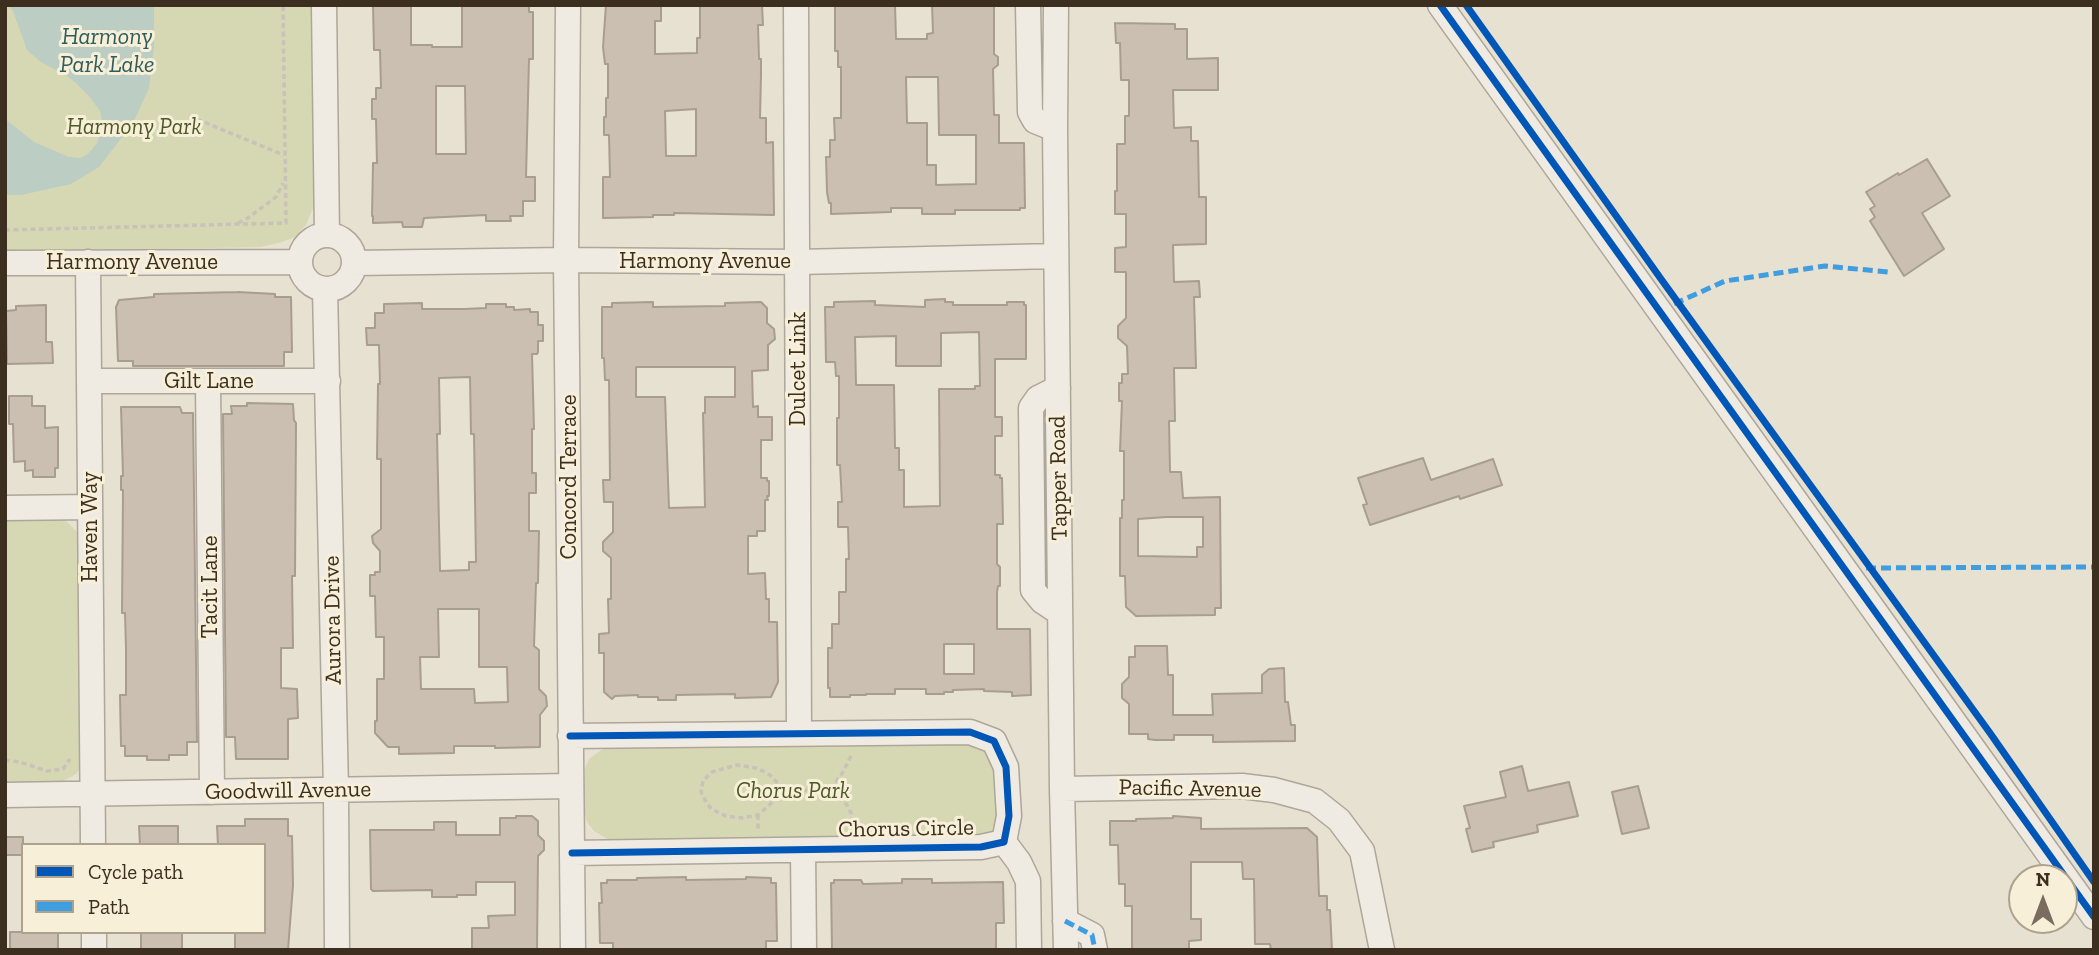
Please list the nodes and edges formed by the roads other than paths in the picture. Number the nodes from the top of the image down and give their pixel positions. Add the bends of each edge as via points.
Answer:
1 (324, 5) edge
2 (568, 5) edge
3 (796, 5) edge
4 (1028, 5) edge
5 (1056, 5) edge
6 (1440, 5) edge
7 (1055, 129) junction
8 (327, 235) junction
9 (1056, 256) junction
10 (566, 260) junction
11 (88, 262) junction
12 (300, 262) junction
13 (798, 262) junction
14 (5, 263) edge
15 (354, 263) junction
16 (325, 289) junction
17 (90, 381) junction
18 (208, 381) junction
19 (328, 381) junction
20 (90, 507) junction
21 (5, 508) edge
22 (799, 733) junction
23 (570, 736) junction
24 (571, 786) junction
25 (1062, 789) junction
26 (336, 791) junction
27 (212, 792) junction
28 (93, 793) junction
29 (5, 795) edge
30 (1004, 842) junction
31 (93, 843) edge
32 (803, 850) junction
33 (572, 853) junction
34 (2094, 917) edge
35 (1065, 920) junction
36 (337, 950) edge
37 (573, 950) edge
38 (804, 950) edge
39 (1029, 950) edge
40 (1066, 950) edge
41 (1096, 950) edge
42 (1382, 950) edge

1 - 8 street
2 - 10 street, Concord Terrace
3 - 13 street, Dulcet Link
4 - 7 street via 1030,112 1035,121
5 - 7 street, Tapper Road
6 - 34 street
7 - 9 street, Tapper Road
8 - 12 street via 308,243
8 - 15 street via 346,243
9 - 13 street, Harmony Avenue
9 - 25 street, Tapper Road
10 - 13 street, Harmony Avenue
10 - 15 street, Harmony Avenue
10 - 23 street, Concord Terrace
11 - 12 street, Harmony Avenue
11 - 14 street, Harmony Avenue
11 - 17 street, Haven Way
12 - 16 street via 307,281
13 - 22 street, Dulcet Link
15 - 16 street via 345,282
16 - 19 street, Aurora Drive
17 - 18 street, Gilt Lane
17 - 20 street, Haven Way
18 - 19 street, Gilt Lane
18 - 27 street, Tacit Lane
19 - 26 street, Aurora Drive
20 - 21 street
20 - 28 street, Haven Way
22 - 23 street, Chorus Circle
22 - 30 street, Chorus Circle via 970,732 994,741 1006,767 1009,816
23 - 24 street, Concord Terrace
24 - 26 street, Goodwill Avenue
24 - 33 street, Concord Terrace
25 - 35 street, Tapper Road
25 - 42 street, Pacific Avenue via 1242,786 1315,802 1339,820 1362,851
26 - 27 street, Goodwill Avenue
26 - 36 street, Aurora Drive
27 - 28 street, Goodwill Avenue
28 - 29 street, Goodwill Avenue
28 - 31 street, Haven Way
30 - 32 street, Chorus Circle via 981,847
30 - 39 street via 1028,881
32 - 33 street, Chorus Circle
32 - 38 street
33 - 37 street, Concord Terrace
35 - 40 street, Tapper Road
35 - 41 street via 1092,935

